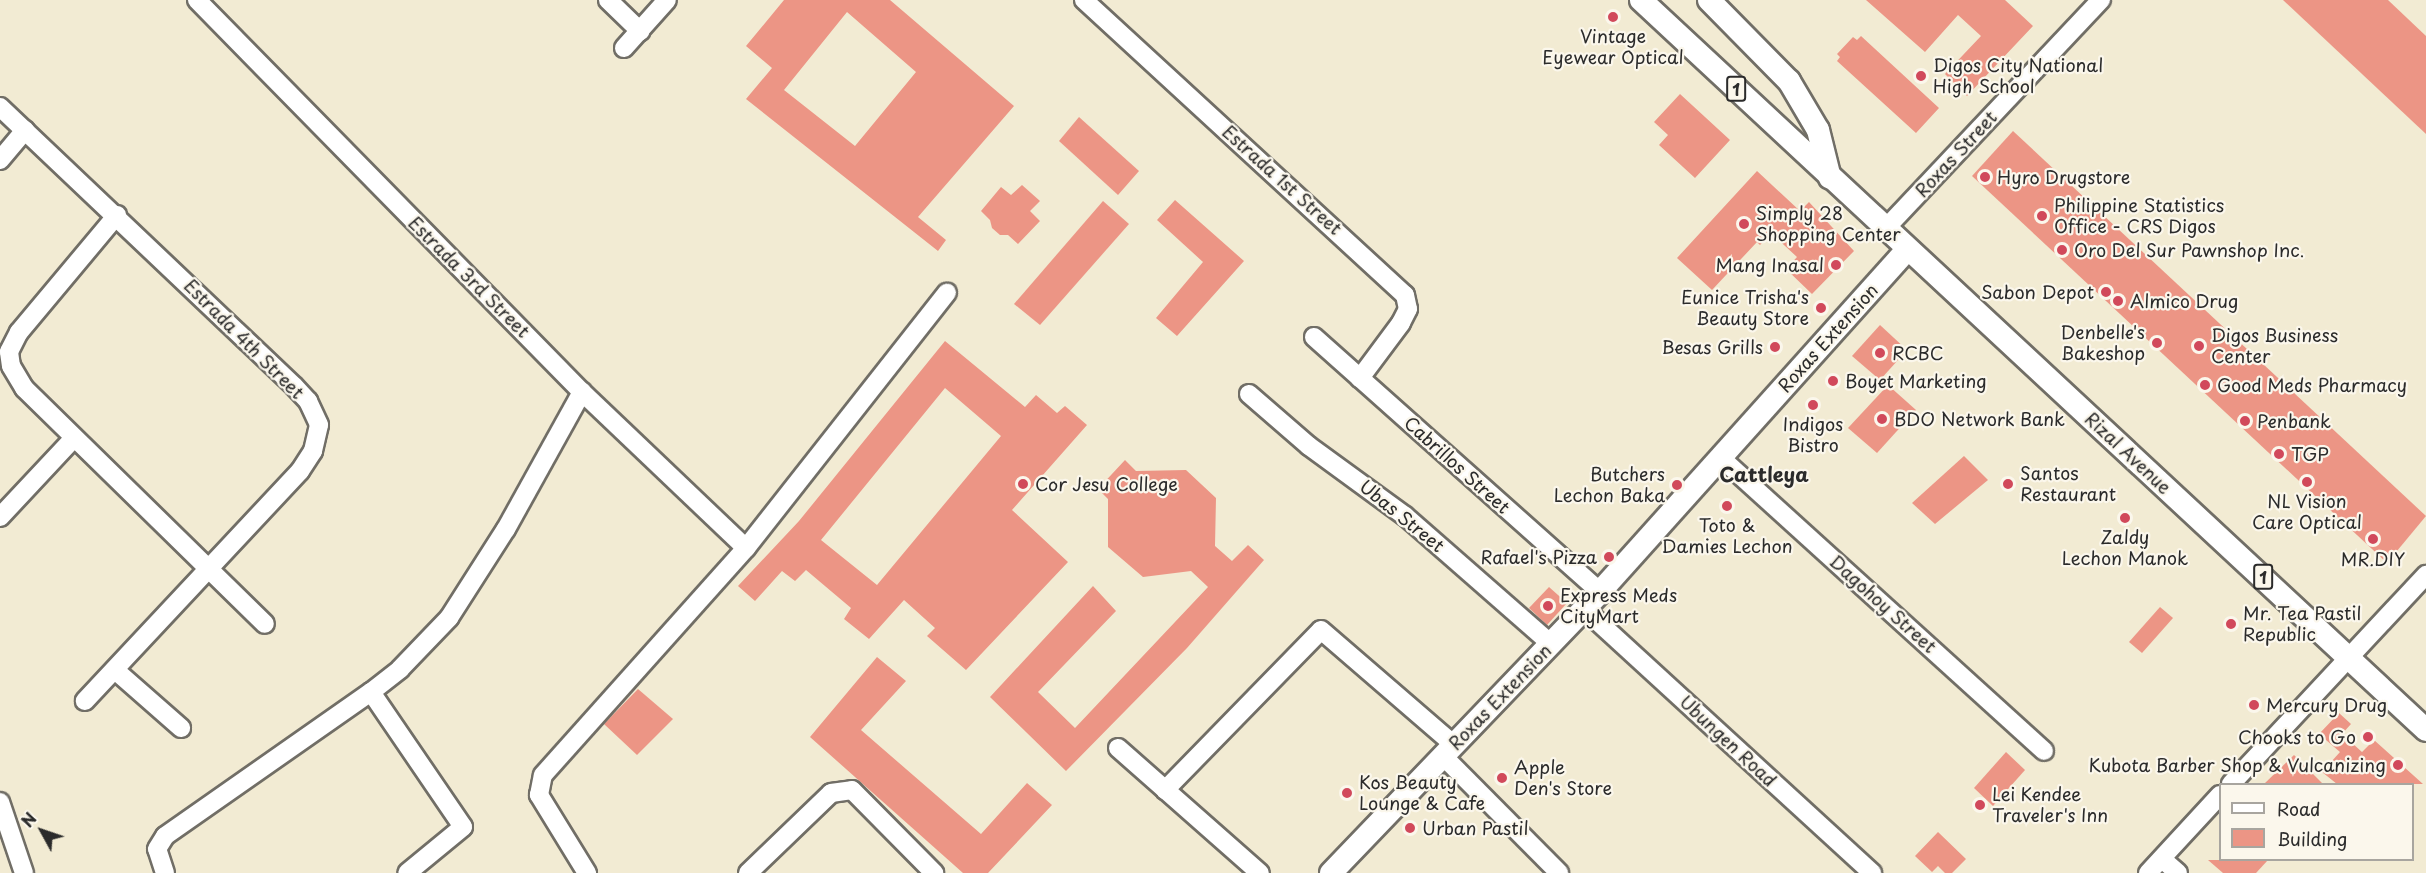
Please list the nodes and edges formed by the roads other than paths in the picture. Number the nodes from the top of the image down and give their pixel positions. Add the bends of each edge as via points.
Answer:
1 (197, 0) edge
2 (608, 0) edge
3 (667, 0) edge
4 (1084, 0) edge
5 (1641, 0) edge
6 (1709, 0) edge
7 (2101, 0) edge
8 (640, 31) junction
9 (624, 48) dead end
10 (0, 107) edge
11 (25, 130) junction
12 (0, 160) edge
13 (1830, 178) junction
14 (117, 215) junction
15 (1885, 229) junction
16 (1907, 250) junction
17 (947, 293) dead end
18 (1314, 337) dead end
19 (1359, 378) junction
20 (582, 392) junction
21 (1249, 394) dead end
22 (74, 438) junction
23 (1721, 458) junction
24 (0, 518) edge
25 (746, 549) junction
26 (211, 570) junction
27 (2426, 575) edge
28 (1600, 592) junction
29 (1584, 609) junction
30 (265, 624) dead end
31 (1551, 644) junction
32 (2349, 657) junction
33 (115, 670) junction
34 (371, 692) junction
35 (85, 701) dead end
36 (181, 728) dead end
37 (2426, 730) edge
38 (1118, 748) dead end
39 (1449, 750) junction
40 (2044, 751) dead end
41 (2232, 783) edge
42 (1165, 790) junction
43 (2219, 796) edge
44 (0, 802) edge
45 (2162, 859) junction
46 (24, 873) edge
47 (165, 873) edge
48 (407, 873) edge
49 (587, 873) edge
50 (748, 873) edge
51 (934, 873) edge
52 (1260, 873) edge
53 (1330, 873) edge
54 (1559, 873) edge
55 (1872, 873) edge
56 (2148, 873) edge
57 (2178, 873) edge

1 - 20 street, Estrada 3rd Street
2 - 8 street
3 - 8 street
4 - 19 street, Estrada 1st Street via 1405,295 1408,309 1401,323
5 - 13 main road, Rizal Avenue / 1
6 - 13 main road via 1790,81 1818,130
7 - 15 street, Roxas Street
8 - 9 street
10 - 11 street, Estrada 4th Street
11 - 12 street
11 - 14 street, Estrada 4th Street
13 - 15 main road, Rizal Avenue / 1
14 - 22 street via 19,332 9,352 20,382
14 - 26 street, Estrada 4th Street via 294,386 317,416 318,436 300,471
15 - 16 main road, Rizal Avenue / 1
16 - 23 main road, Roxas Extension
16 - 32 main road, Rizal Avenue / 1
17 - 25 street
18 - 19 street, Cabrillos Street
19 - 28 street, Cabrillos Street
20 - 25 street, Estrada 3rd Street
20 - 34 street via 506,529 449,618 400,669
21 - 31 street, Ubas Street via 1309,446 1405,516
22 - 24 street
22 - 26 street
23 - 28 main road, Roxas Extension
23 - 40 street, Dagohoy Street
25 - 49 street via 540,782 539,795
26 - 30 street
26 - 33 street, Estrada 4th Street
27 - 32 street
28 - 29 main road, Roxas Extension
29 - 31 main road, Roxas Extension
29 - 55 street, Ubungen Road
31 - 39 main road, Roxas Extension
32 - 37 main road, Rizal Avenue / 1
32 - 41 street
33 - 35 street, Estrada 4th Street
33 - 36 street
34 - 47 street via 165,836 158,849
34 - 48 street via 463,827
38 - 42 street
39 - 42 street via 1321,630
39 - 53 main road, Roxas Extension
39 - 54 street
42 - 52 street
43 - 45 street
44 - 46 street
45 - 56 street
45 - 57 street
50 - 51 street via 831,793 852,790

